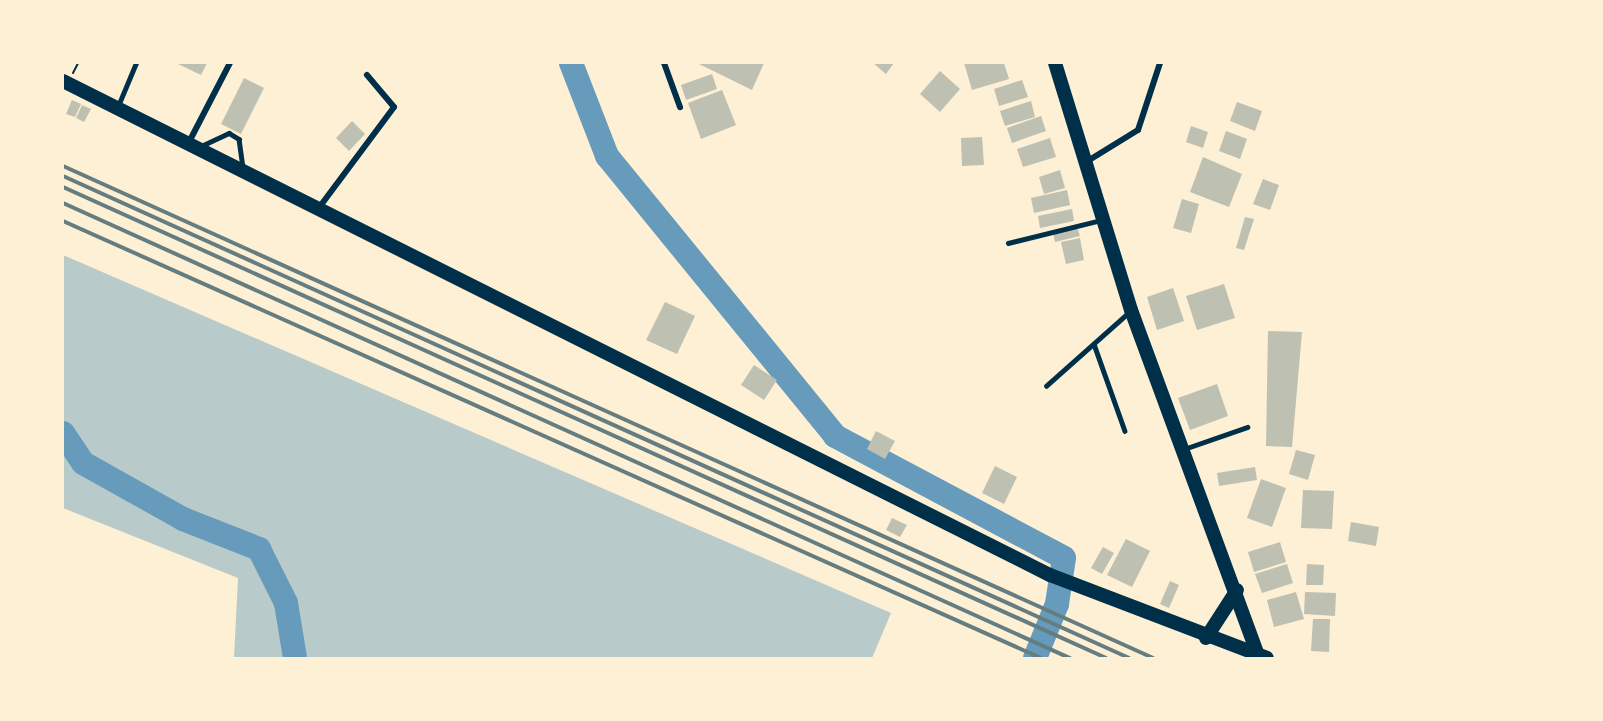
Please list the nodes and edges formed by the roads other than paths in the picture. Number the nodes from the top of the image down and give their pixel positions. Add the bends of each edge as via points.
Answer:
1 (136, 63) edge
2 (230, 63) edge
3 (664, 63) edge
4 (1055, 63) edge
5 (1160, 63) edge
6 (367, 75) dead end
7 (63, 81) edge
8 (680, 107) dead end
9 (117, 109) junction
10 (192, 147) junction
11 (1083, 164) junction
12 (244, 173) junction
13 (318, 210) junction
14 (1101, 220) junction
15 (1008, 243) dead end
16 (1131, 310) junction
17 (1094, 344) junction
18 (1046, 387) dead end
19 (1247, 427) dead end
20 (1125, 430) dead end
21 (1182, 450) junction
22 (1237, 590) junction
23 (1206, 638) junction
24 (1263, 657) edge

1 - 9 lane
2 - 10 street
3 - 8 street
4 - 11 main road
5 - 11 street via 1138,130
6 - 13 street via 394,107
7 - 9 main road
9 - 10 main road
10 - 12 main road
10 - 12 lane via 229,133 239,139
11 - 14 main road
12 - 13 main road
13 - 23 main road via 1050,575
14 - 15 lane
14 - 16 main road
16 - 17 lane
16 - 21 main road
17 - 18 lane
17 - 20 lane
19 - 21 lane
21 - 22 main road
22 - 23 main road
22 - 24 main road
23 - 24 main road

